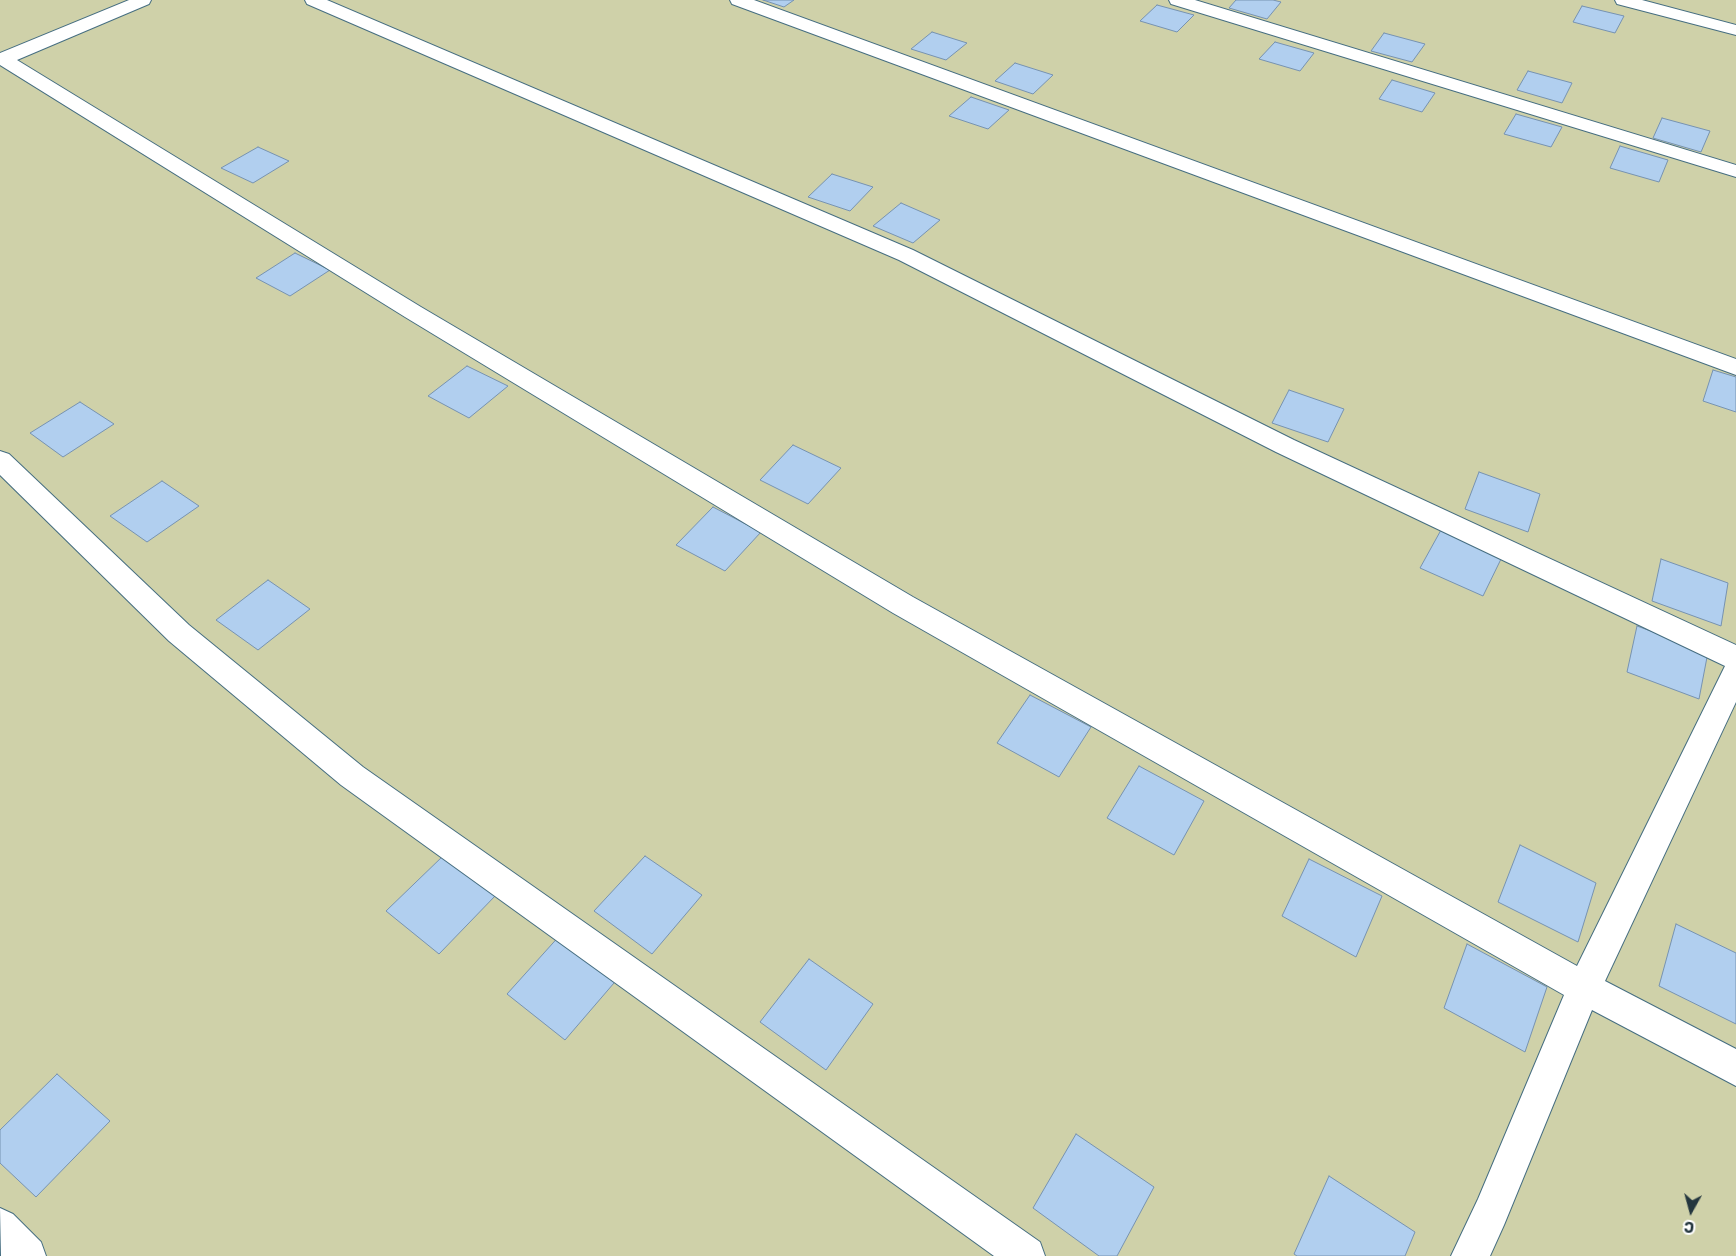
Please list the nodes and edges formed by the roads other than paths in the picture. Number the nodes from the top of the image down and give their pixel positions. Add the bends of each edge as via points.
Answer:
1 (144, 0) edge
2 (313, 0) edge
3 (738, 0) edge
4 (1176, 0) edge
5 (1623, 0) edge
6 (1736, 30) edge
7 (2, 58) edge
8 (1736, 171) edge
9 (1736, 367) edge
10 (0, 460) edge
11 (1736, 658) edge
12 (1736, 672) edge
13 (1584, 988) junction
14 (1736, 1068) edge
15 (0, 1227) edge
16 (27, 1256) edge
17 (1026, 1256) edge
18 (1470, 1256) edge

1 - 7 street
2 - 11 street via 906,255 1285,446
3 - 9 street
4 - 8 street
5 - 6 street
7 - 13 street via 421,317 903,605
10 - 17 street via 179,633 352,776
12 - 13 street
13 - 14 street
13 - 18 street
15 - 16 street

